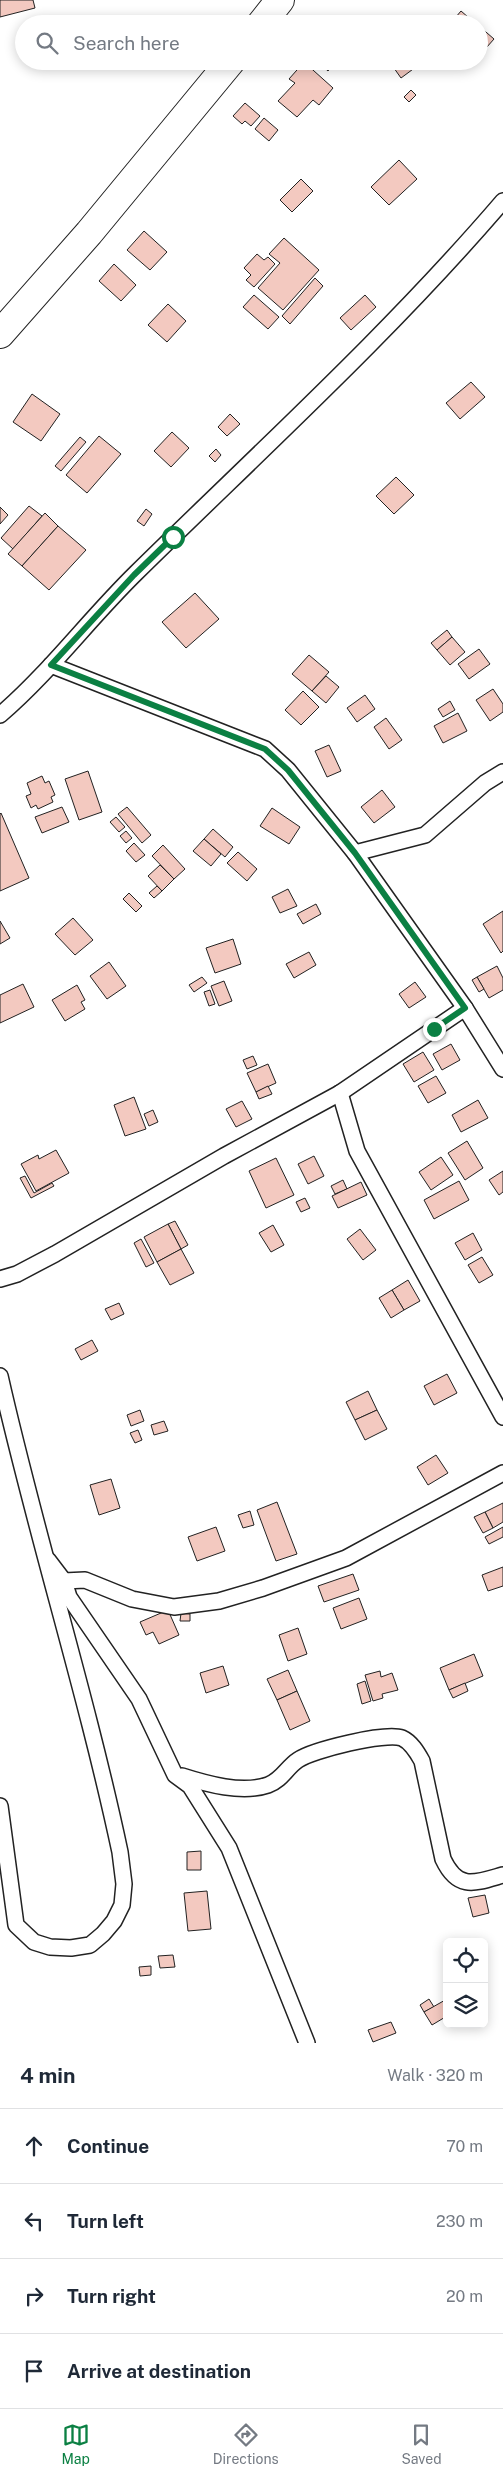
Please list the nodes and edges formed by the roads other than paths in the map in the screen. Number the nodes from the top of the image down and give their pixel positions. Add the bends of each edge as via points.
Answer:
1 (280, 0) edge
2 (269, 15) edge
3 (224, 70) edge
4 (503, 201) edge
5 (0, 334) edge
6 (51, 665) junction
7 (0, 715) edge
8 (503, 772) edge
9 (355, 853) junction
10 (465, 1008) junction
11 (503, 1069) edge
12 (340, 1093) junction
13 (0, 1280) edge
14 (0, 1376) edge
15 (503, 1417) edge
16 (503, 1473) edge
17 (43, 1553) junction
18 (64, 1581) junction
19 (176, 1775) junction
20 (0, 1806) edge
21 (503, 1874) edge
22 (307, 2043) edge

1 - 2 highway
3 - 5 highway
4 - 6 street via 360,355 134,575
6 - 7 street
6 - 9 street via 265,749 288,770
8 - 9 street via 425,835
9 - 10 street
10 - 11 street
10 - 12 street
12 - 13 street via 56,1254
12 - 15 street via 357,1151
14 - 17 street
16 - 18 street via 346,1558 219,1601 174,1607 132,1599 85,1580
17 - 18 street
17 - 20 street via 112,1813 124,1884 122,1905 114,1922 90,1945 50,1947 34,1942 16,1925
18 - 19 street via 69,1597 139,1699
19 - 21 street via 220,1788 251,1788 279,1779 306,1755 376,1737 403,1738 422,1760 443,1859 449,1872 472,1884
19 - 22 street via 190,1786 229,1848

